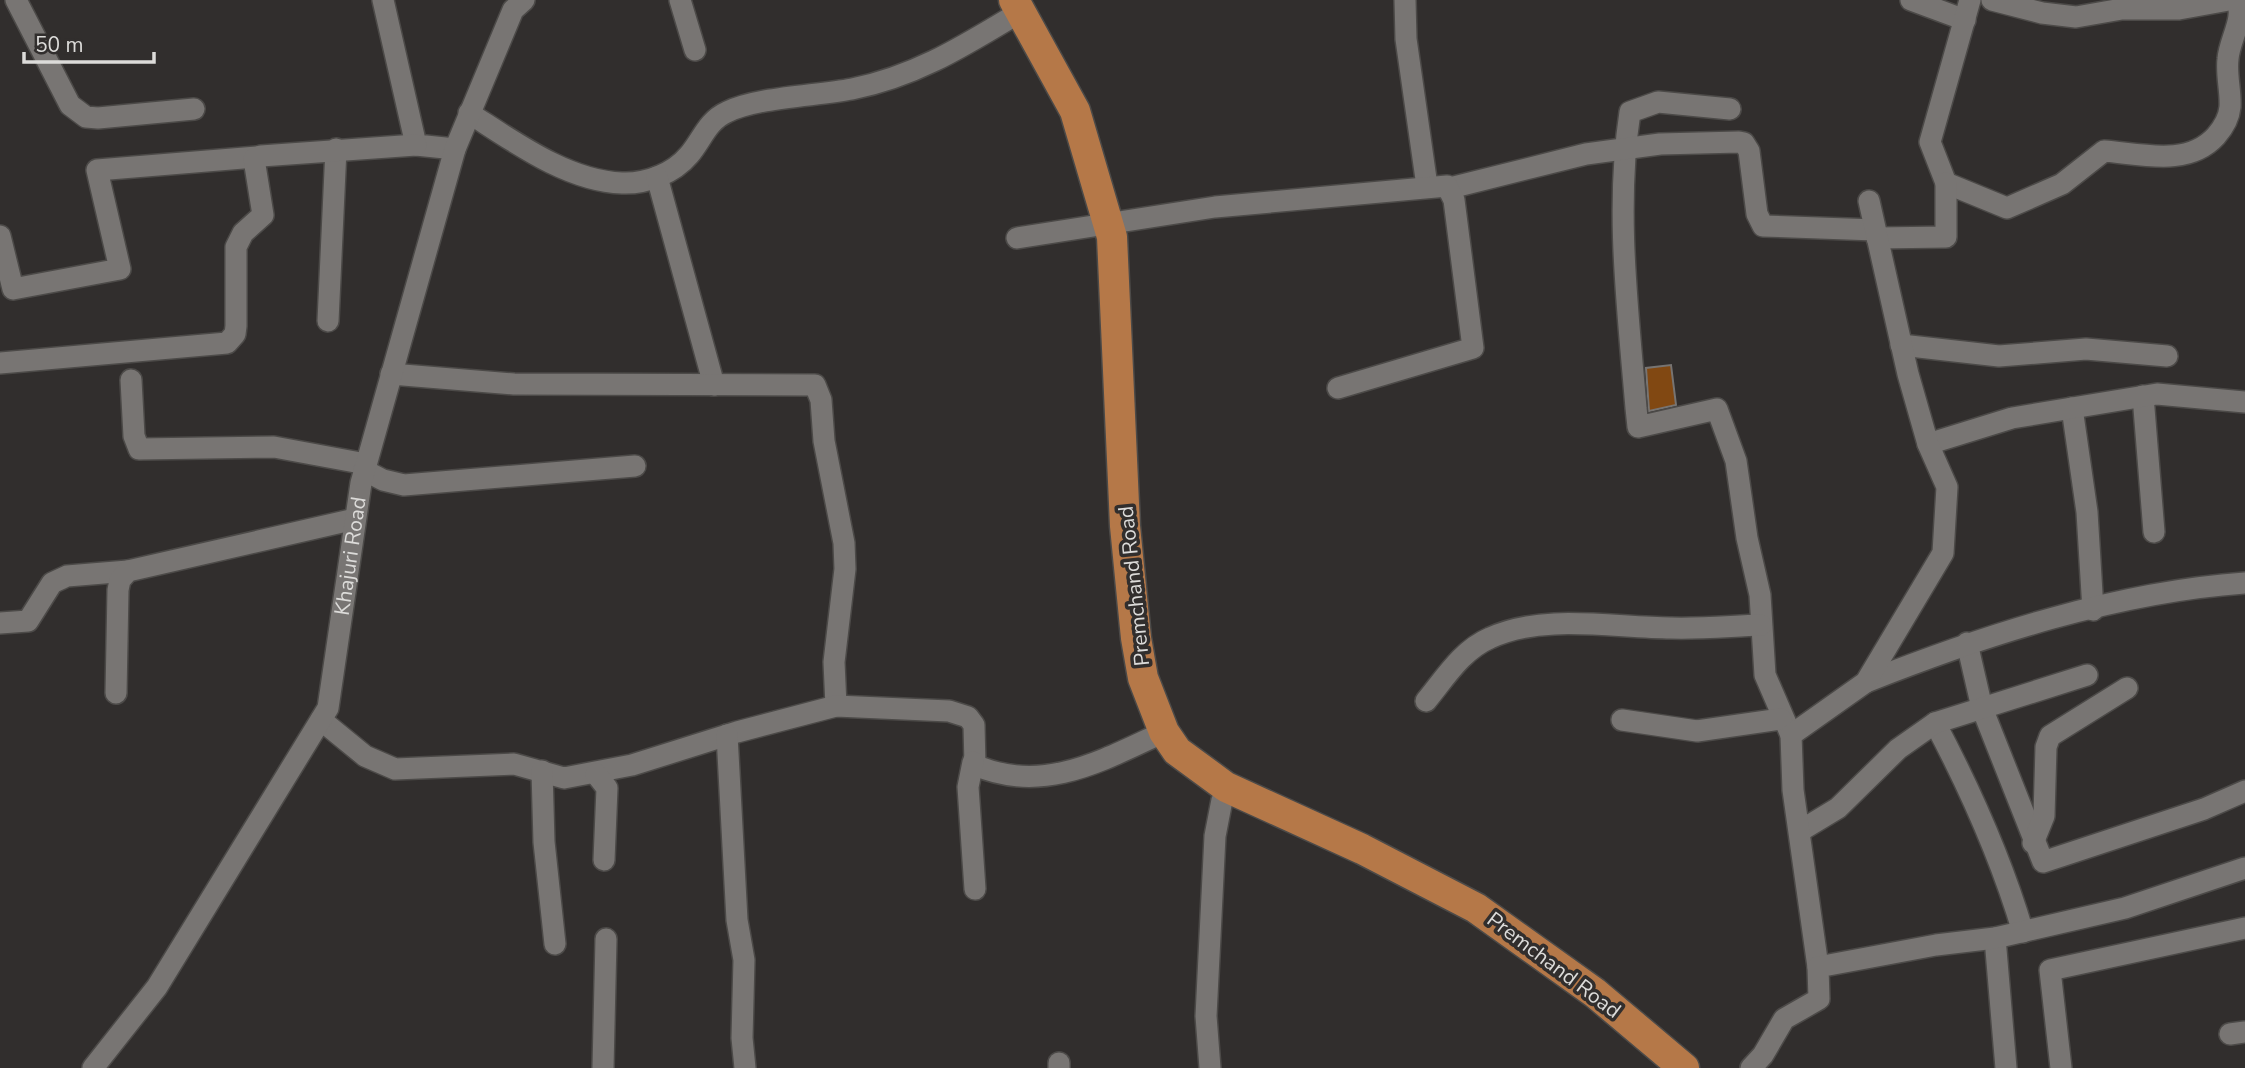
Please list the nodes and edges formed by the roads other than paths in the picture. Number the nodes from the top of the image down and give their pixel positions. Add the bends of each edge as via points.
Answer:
1 (16, 0) edge
2 (383, 0) edge
3 (524, 0) edge
4 (680, 0) edge
5 (1405, 0) edge
6 (1911, 0) edge
7 (1992, 0) edge
8 (2157, 5) edge
9 (1017, 6) edge
10 (1968, 10) edge
11 (695, 50) dead end
12 (194, 108) dead end
13 (1730, 109) dead end
14 (469, 113) junction
15 (416, 145) junction
16 (336, 149) junction
17 (455, 149) junction
18 (1624, 149) junction
19 (257, 157) junction
20 (657, 177) junction
21 (1946, 183) junction
22 (1427, 186) junction
23 (1450, 188) junction
24 (1869, 201) dead end
25 (1100, 226) junction
26 (1876, 234) junction
27 (0, 236) edge
28 (1017, 239) dead end
29 (328, 321) dead end
30 (1901, 345) junction
31 (2167, 356) dead end
32 (0, 363) edge
33 (391, 374) junction
34 (131, 380) dead end
35 (714, 385) junction
36 (1338, 388) dead end
37 (2143, 396) junction
38 (2245, 402) edge
39 (2072, 408) junction
40 (1928, 444) junction
41 (635, 466) dead end
42 (365, 467) junction
43 (355, 520) junction
44 (2154, 532) dead end
45 (128, 571) junction
46 (2245, 583) edge
47 (2093, 610) junction
48 (0, 623) edge
49 (1762, 625) junction
50 (1967, 643) junction
51 (2087, 675) dead end
52 (1866, 682) junction
53 (2127, 688) dead end
54 (116, 693) dead end
55 (1426, 701) dead end
56 (836, 706) junction
57 (1982, 708) junction
58 (321, 720) junction
59 (1622, 720) dead end
60 (1935, 723) junction
61 (1786, 727) junction
62 (727, 735) junction
63 (1156, 735) junction
64 (973, 762) junction
65 (542, 771) junction
66 (596, 774) junction
67 (2245, 792) edge
68 (1222, 800) junction
69 (1800, 831) junction
70 (2033, 843) junction
71 (604, 860) dead end
72 (2245, 868) edge
73 (975, 888) dead end
74 (2245, 928) edge
75 (2023, 932) junction
76 (1995, 938) junction
77 (606, 939) dead end
78 (555, 944) dead end
79 (1818, 967) junction
80 (93, 1068) edge
81 (603, 1068) edge
82 (739, 1068) edge
83 (745, 1068) edge
84 (1210, 1068) edge
85 (1665, 1068) edge
86 (1684, 1068) edge
87 (1751, 1068) edge
88 (2006, 1068) edge
89 (2060, 1068) edge

1 - 12 street via 77,112 98,118
2 - 15 street
3 - 14 street, Khajuri Road via 513,10
4 - 11 street
5 - 22 street
6 - 10 street
7 - 8 street via 2076,17
8 - 21 street via 2189,8 2229,0 2240,5 2227,60 2228,114 2219,132 2201,150 2174,156 2104,151 2062,184 2007,208
9 - 20 street via 915,72 853,89 729,111 708,126 677,167
9 - 25 highway, Premchand Road via 1075,111
10 - 21 street via 1930,142
13 - 18 street via 1658,102 1630,112
14 - 17 street, Khajuri Road
14 - 20 street via 518,145 578,173 622,183
15 - 16 street
15 - 17 street
16 - 19 street
16 - 29 street
17 - 33 street, Khajuri Road
18 - 23 street
18 - 26 street via 1744,143 1751,156 1757,214 1763,226
18 - 49 street via 1627,290 1638,427 1717,408 1735,461
19 - 27 street via 97,170 120,269 13,289
19 - 32 street via 253,163 263,218 243,233 236,247 232,339 219,344
20 - 35 street
21 - 26 street via 1946,237
22 - 23 street
22 - 25 street via 1216,207
23 - 36 street via 1473,348
24 - 26 street
25 - 28 street
25 - 63 highway, Premchand Road via 1116,289 1125,526 1136,638
26 - 30 street
30 - 31 street via 1999,356 2086,349
30 - 40 street
33 - 35 street via 514,384
33 - 42 street, Khajuri Road
34 - 42 street via 139,449 274,447
35 - 56 street via 811,384 820,391 824,441 845,556 834,662
37 - 38 street
37 - 39 street
37 - 44 street
39 - 40 street via 2012,418
39 - 47 street via 2087,512
40 - 52 street via 1947,487 1943,553
41 - 42 street via 404,485 383,480
42 - 43 street, Khajuri Road
43 - 45 street
43 - 58 street, Khajuri Road via 328,708
45 - 48 street via 67,576 51,583 28,621
45 - 54 street via 118,590
46 - 47 street via 2150,595
47 - 50 street
49 - 55 street via 1575,625 1511,631 1474,647
49 - 61 street via 1765,675
50 - 52 street
50 - 57 street
51 - 57 street
52 - 61 street
53 - 70 street via 2050,736 2044,816
56 - 62 street
56 - 64 street via 949,711 968,716 974,725
57 - 60 street
57 - 70 street
58 - 65 street via 365,757 395,769 500,764
58 - 80 street, Khajuri Road via 157,987
59 - 61 street via 1697,732
60 - 69 street via 1898,749 1838,808
60 - 75 street via 1998,854
61 - 69 street
62 - 66 street
62 - 83 street via 737,920 744,960
63 - 64 street via 1055,777 1029,778
63 - 68 highway, Premchand Road via 1184,776
63 - 86 highway, Premchand Road via 1227,787 1476,908 1586,986
64 - 73 street via 968,777
65 - 66 street via 564,778
65 - 78 street
66 - 71 street via 607,788
67 - 70 street via 2052,862 2040,860
68 - 84 street via 1215,836 1206,1016
68 - 85 highway, Premchand Road via 1445,908 1586,1001
69 - 79 street
72 - 75 street via 2125,908
74 - 89 street via 2050,970
75 - 76 street
76 - 79 street
76 - 88 street
77 - 81 street
79 - 87 street via 1819,999 1784,1018
82 - 83 street

